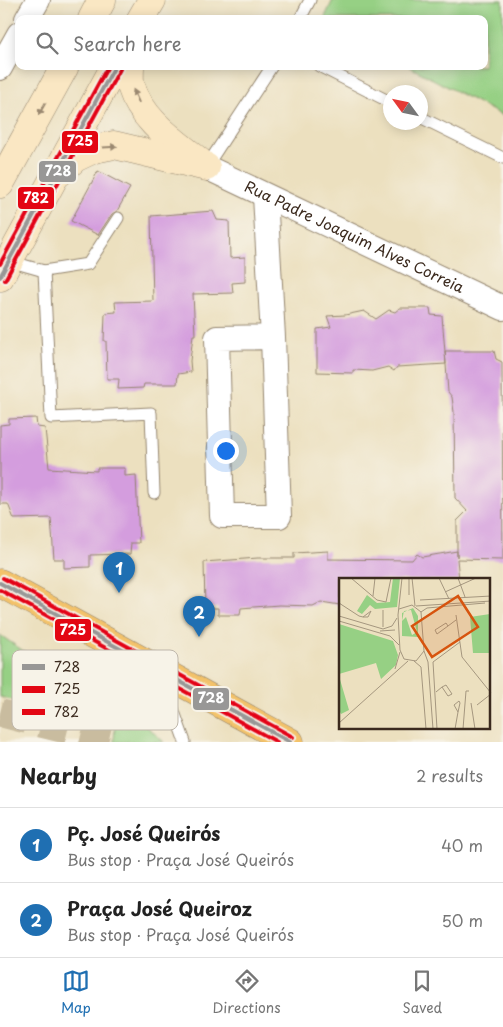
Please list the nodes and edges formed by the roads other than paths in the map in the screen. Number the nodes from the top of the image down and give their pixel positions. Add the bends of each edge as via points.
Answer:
1 (38, 0) edge
2 (152, 0) edge
3 (310, 0) edge
4 (29, 15) edge
5 (143, 15) edge
6 (302, 15) edge
7 (15, 41) edge
8 (0, 68) edge
9 (63, 70) edge
10 (112, 70) edge
11 (130, 70) edge
12 (269, 70) edge
13 (327, 70) edge
14 (383, 98) edge
15 (428, 121) edge
16 (503, 158) edge
17 (206, 167) junction
18 (54, 178) junction
19 (0, 184) edge
20 (265, 196) junction
21 (118, 218) dead end
22 (4, 269) edge
23 (44, 271) junction
24 (503, 308) edge
25 (273, 337) junction
26 (154, 492) dead end
27 (0, 583) edge
28 (122, 650) edge
29 (178, 680) edge
30 (178, 721) edge
31 (186, 742) edge
32 (290, 742) edge

1 - 4 street
2 - 5 main road
3 - 6 lane
7 - 8 street
9 -> 19 main road
10 - 18 main road
17 -> 11 main road via 155,126 141,109 130,84
12 - 17 lane
13 - 14 lane
15 - 16 lane
18 -> 17 main road via 75,158 94,149 114,145
17 - 20 street, Rua Padre Joaquim Alves Correia
18 - 22 main road
20 - 24 street, Rua Padre Joaquim Alves Correia
20 - 25 street
21 - 23 lane via 88,264
22 - 23 lane
23 - 26 lane via 51,418 151,413
25 - 25 street via 278,516 222,516 217,338
27 - 28 highway
29 - 32 highway
30 - 31 lane

